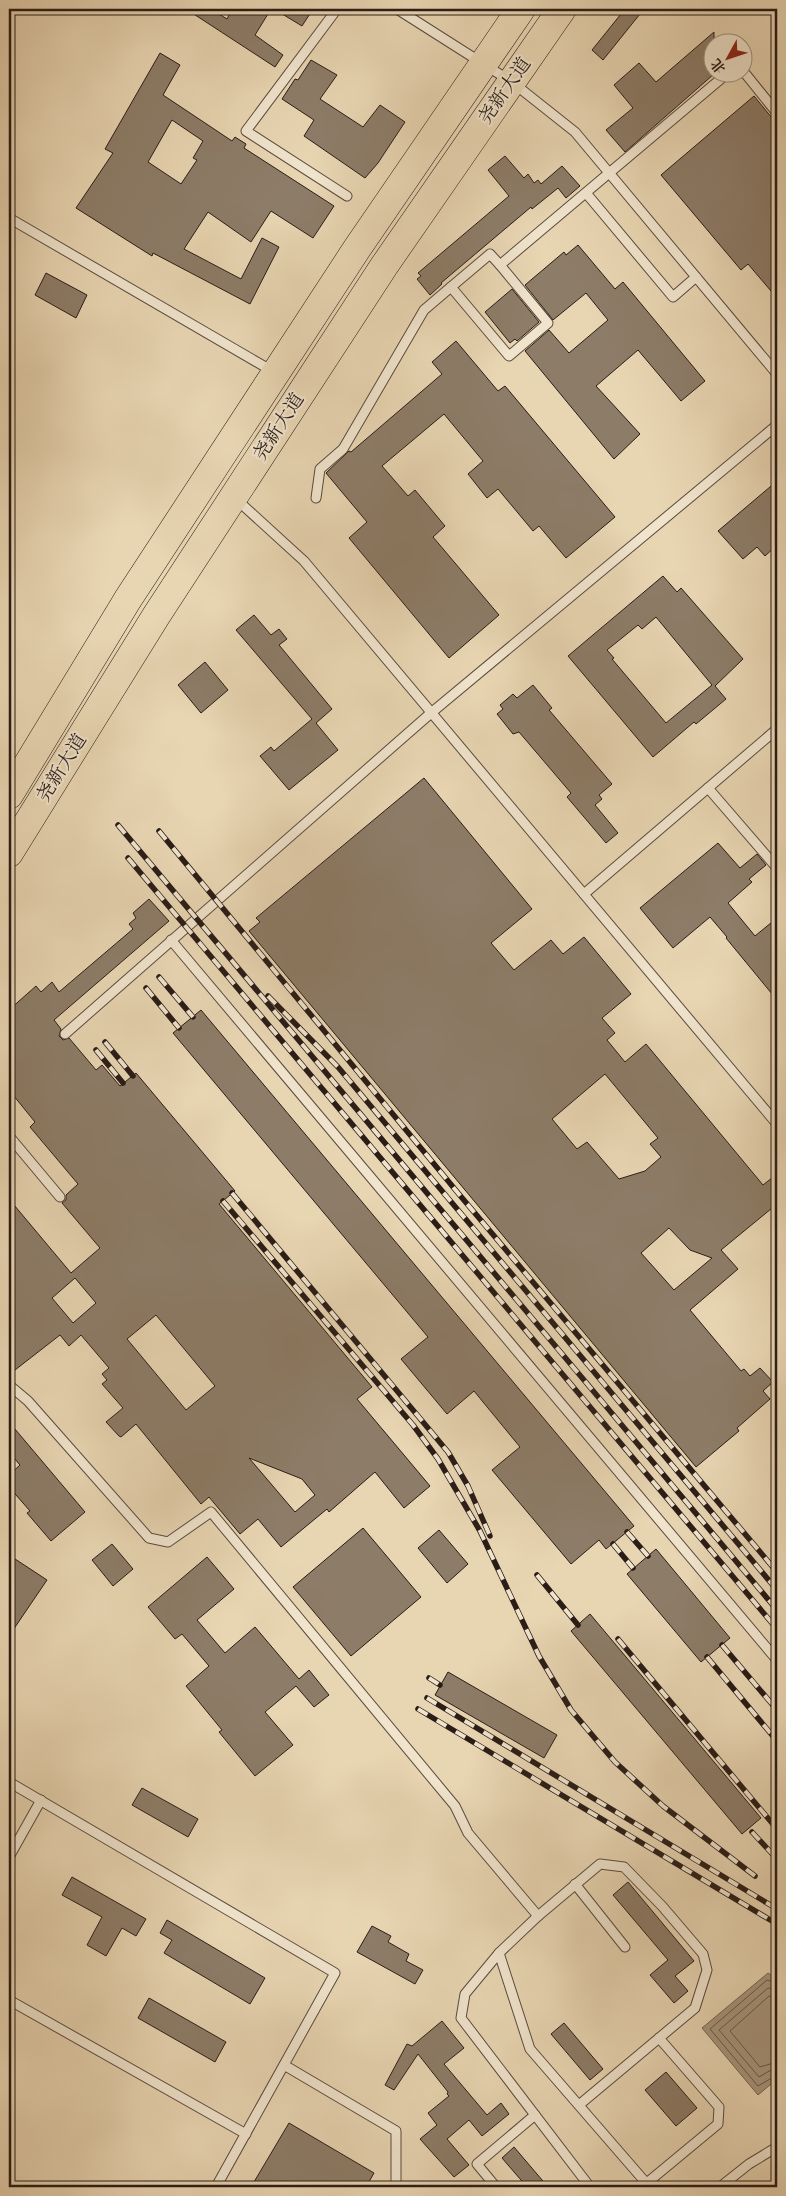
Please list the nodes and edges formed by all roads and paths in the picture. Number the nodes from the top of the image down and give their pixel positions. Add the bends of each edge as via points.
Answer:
1 (337, 9) edge
2 (397, 9) edge
3 (521, 9) edge
4 (562, 9) edge
5 (484, 63) junction
6 (512, 82) junction
7 (717, 82) edge
8 (752, 82) edge
9 (777, 113) edge
10 (609, 172) junction
11 (586, 192) junction
12 (347, 196) dead end
13 (9, 218) edge
14 (500, 265) junction
15 (696, 277) junction
16 (451, 287) junction
17 (276, 373) junction
18 (777, 374) edge
19 (777, 425) edge
20 (234, 497) junction
21 (316, 498) dead end
22 (431, 713) junction
23 (777, 729) edge
24 (708, 788) junction
25 (9, 795) edge
26 (9, 854) edge
27 (777, 868) edge
28 (584, 894) junction
29 (171, 940) junction
30 (65, 1034) dead end
31 (777, 1124) edge
32 (9, 1136) edge
33 (60, 1198) dead end
34 (9, 1385) edge
35 (777, 1660) edge
36 (9, 1782) edge
37 (41, 1800) junction
38 (9, 1857) edge
39 (575, 1884) junction
40 (538, 1916) junction
41 (625, 1946) dead end
42 (499, 1953) junction
43 (9, 2000) edge
44 (660, 2038) junction
45 (284, 2065) junction
46 (579, 2105) junction
47 (535, 2115) junction
48 (246, 2134) junction
49 (777, 2147) edge
50 (644, 2185) edge
51 (216, 2187) edge
52 (396, 2187) edge
53 (496, 2187) edge
54 (590, 2187) edge
55 (720, 2187) edge

1 - 12 lane via 246,131
2 - 5 lane
3 - 5 main road, 尧新大道
4 - 6 main road, 尧新大道
5 - 6 lane
5 - 17 main road, 尧新大道
6 - 10 lane via 575,132
6 - 20 main road, 尧新大道 via 384,266
7 - 10 lane
8 - 9 lane
10 - 11 lane
10 - 15 lane
11 - 14 lane
11 - 15 lane via 673,297
13 - 17 lane
14 - 16 lane via 490,254
14 - 16 lane via 548,324 510,356
15 - 18 lane
16 - 21 lane via 424,310 343,449 320,469
17 - 25 main road, 尧新大道 via 128,599
19 - 22 lane
20 - 22 lane via 304,561
20 - 26 main road, 尧新大道 via 156,616
22 - 28 lane
22 - 29 lane
23 - 24 lane
24 - 27 lane
24 - 28 lane
28 - 31 lane
29 - 30 lane
29 - 35 lane
32 - 33 lane
34 - 40 lane via 28,1401 149,1538 168,1542 211,1512 455,1806 468,1833
36 - 37 lane
37 - 38 lane
37 - 45 lane via 336,1973
39 - 40 lane
39 - 41 lane
39 - 44 lane via 600,1864 624,1867 703,1954 706,1970 695,2008
40 - 42 lane
42 - 46 lane via 530,2048
42 - 47 lane via 465,1994 461,2018
43 - 48 lane
44 - 46 lane
44 - 50 lane via 719,2107 718,2124
45 - 48 lane
45 - 52 lane via 396,2132
46 - 50 lane
47 - 53 lane via 476,2164
47 - 54 lane
48 - 51 lane
49 - 55 lane

